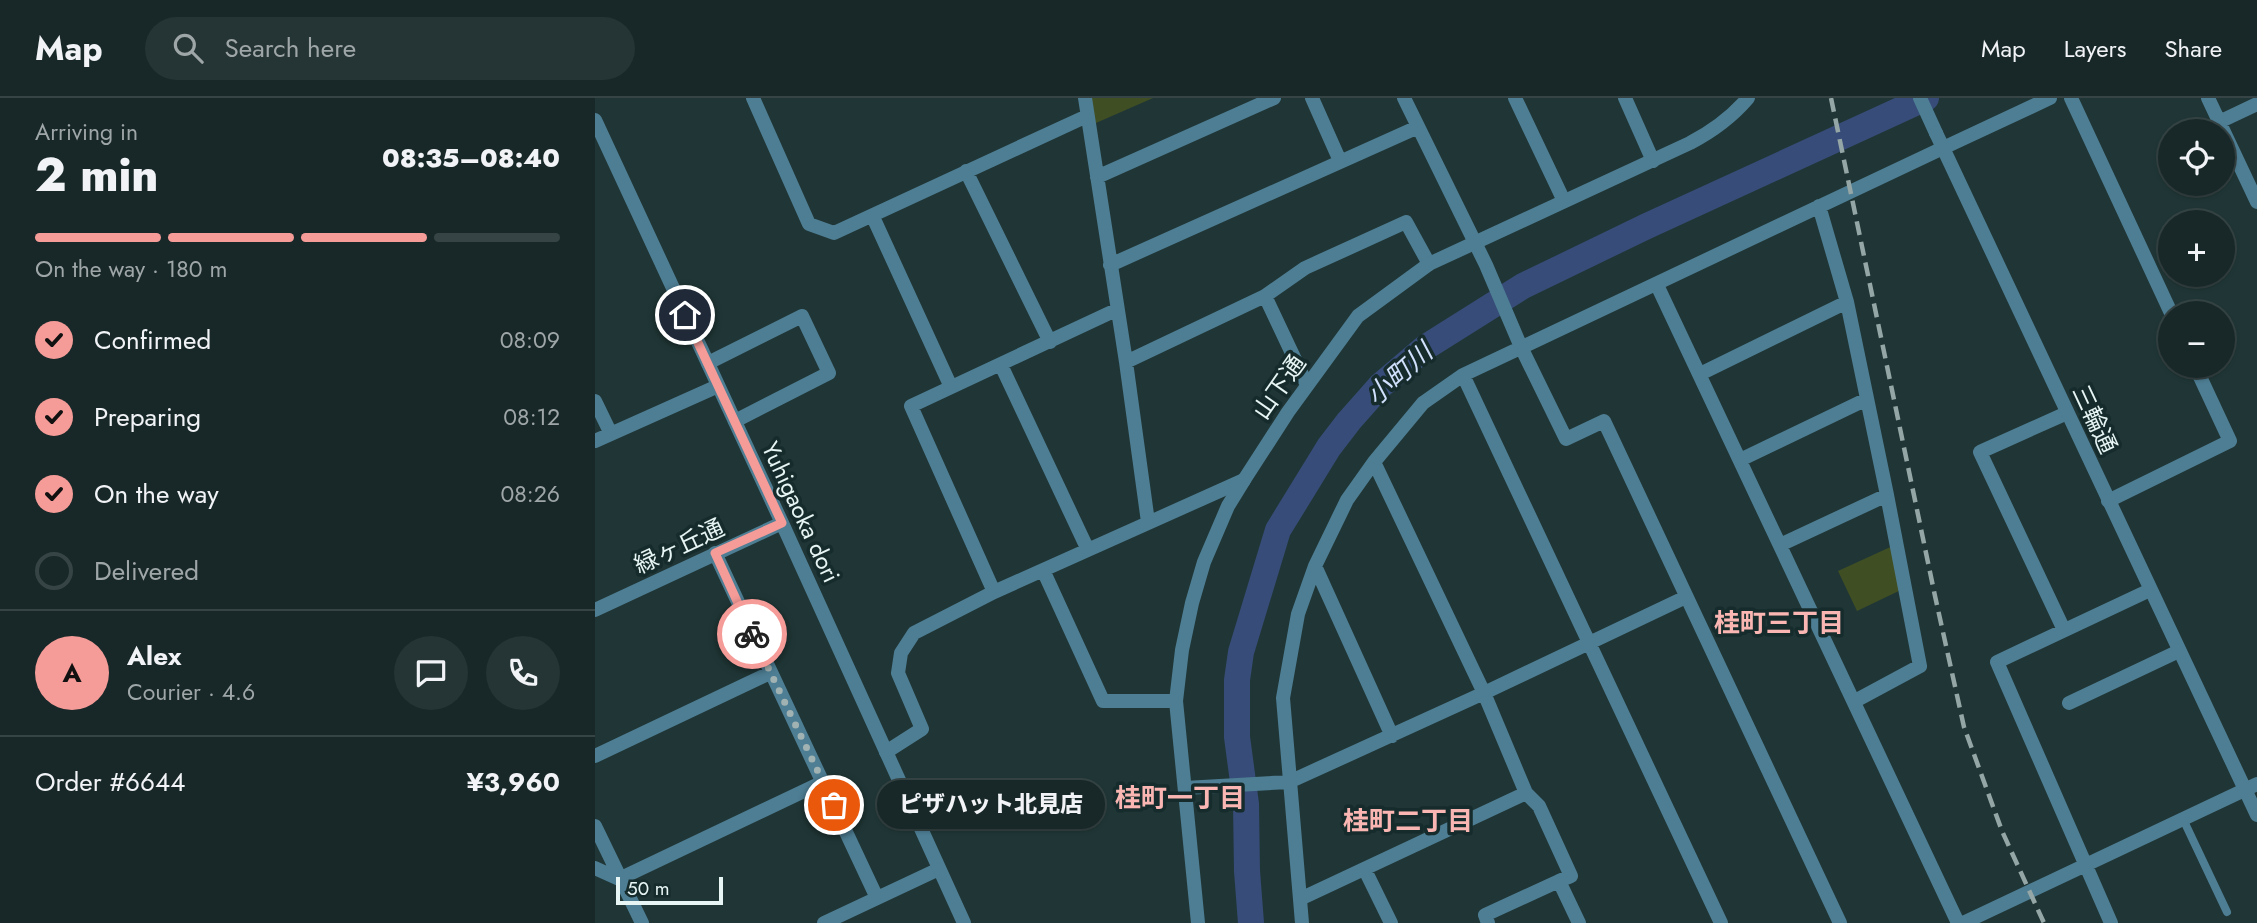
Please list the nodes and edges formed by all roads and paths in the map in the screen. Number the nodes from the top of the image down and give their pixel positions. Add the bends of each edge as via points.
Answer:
1 (753, 98) edge
2 (1084, 98) edge
3 (1274, 98) edge
4 (1312, 98) edge
5 (1404, 98) edge
6 (1515, 98) edge
7 (1625, 98) edge
8 (1748, 98) edge
9 (1920, 98) edge
10 (2050, 98) edge
11 (2071, 98) edge
12 (2208, 98) edge
13 (2257, 104) edge
14 (1087, 116) junction
15 (2218, 119) edge
16 (2225, 119) edge
17 (595, 120) edge
18 (1418, 127) junction
19 (1943, 148) junction
20 (2235, 156) edge
21 (1341, 161) junction
22 (1653, 161) junction
23 (967, 171) junction
24 (1097, 177) junction
25 (1564, 201) junction
26 (2257, 202) edge
27 (1819, 206) junction
28 (873, 217) junction
29 (1475, 243) junction
30 (1429, 264) junction
31 (1110, 265) junction
32 (1657, 285) junction
33 (1265, 296) junction
34 (2165, 301) edge
35 (1847, 302) junction
36 (1116, 310) junction
37 (1049, 342) junction
38 (1521, 347) junction
39 (1126, 362) junction
40 (708, 363) junction
41 (1001, 365) junction
42 (1463, 374) junction
43 (1700, 374) junction
44 (2201, 378) edge
45 (1307, 385) junction
46 (718, 386) junction
47 (951, 387) junction
48 (1867, 399) junction
49 (595, 401) edge
50 (2067, 413) junction
51 (735, 421) junction
52 (611, 434) junction
53 (595, 442) edge
54 (1740, 460) junction
55 (1374, 462) junction
56 (1244, 480) junction
57 (1887, 495) junction
58 (2108, 501) junction
59 (1148, 522) junction
60 (782, 523) junction
61 (1780, 545) junction
62 (1088, 550) junction
63 (715, 553) junction
64 (1315, 566) junction
65 (1043, 570) junction
66 (2150, 590) junction
67 (994, 592) junction
68 (1686, 597) junction
69 (595, 610) edge
70 (2064, 630) junction
71 (1589, 643) junction
72 (2179, 651) junction
73 (770, 673) junction
74 (1484, 693) junction
75 (1177, 701) junction
76 (1855, 701) junction
77 (2069, 703) dead end
78 (1392, 736) junction
79 (886, 752) junction
80 (595, 756) edge
81 (823, 782) junction
82 (1289, 782) junction
83 (2251, 787) edge
84 (1185, 788) junction
85 (1526, 793) junction
86 (2257, 815) edge
87 (2183, 819) junction
88 (595, 826) edge
89 (2084, 866) junction
90 (595, 868) edge
91 (939, 869) junction
92 (1365, 870) junction
93 (619, 879) junction
94 (1559, 881) junction
95 (877, 898) junction
96 (1300, 899) junction
97 (2227, 912) dead end
98 (642, 923) edge
99 (824, 923) edge
100 (964, 923) edge
101 (1198, 923) edge
102 (1302, 923) edge
103 (1391, 923) edge
104 (1488, 923) edge
105 (1579, 923) edge
106 (1721, 923) edge
107 (1840, 923) edge
108 (1958, 923) edge
109 (1963, 923) edge
110 (2111, 923) edge

1 - 28 street via 809,224 834,233
2 - 14 street
3 - 24 street
4 - 21 street
5 - 18 street
6 - 25 street
7 - 22 street
8 - 22 street, 山下通 via 1718,128
9 - 19 street, 三輪通
10 - 19 street
11 - 34 street
12 - 15 street
13 - 16 street
14 - 23 street
14 - 24 street
17 - 40 street, Yuhigaoka dori
18 - 21 street
18 - 29 street
19 - 27 street
19 - 50 street, 三輪通
20 - 26 street
21 - 31 street
22 - 25 street, 山下通
23 - 28 street
23 - 37 street
24 - 31 street
25 - 29 street, 山下通
27 - 32 street
27 - 35 street
28 - 47 street
29 - 30 street, 山下通
29 - 38 street
30 - 33 street via 1406,222 1305,268
30 - 45 street, 山下通 via 1359,316
31 - 36 street
32 - 38 street
32 - 43 street
33 - 39 street
33 - 45 street
35 - 43 street
35 - 48 street
36 - 37 street
36 - 39 street
37 - 41 street
38 - 42 street
38 - 68 street via 1566,439 1604,422
39 - 59 street
40 - 46 street, Yuhigaoka dori
40 - 51 street via 803,316 824,361 829,373
41 - 47 street
41 - 62 street
42 - 55 street via 1423,404
42 - 71 street
43 - 54 street
44 - 58 street via 2230,441
45 - 56 street, 山下通
46 - 51 street, Yuhigaoka dori
46 - 52 street
47 - 67 street via 911,406
48 - 54 street
48 - 57 street
49 - 52 street
50 - 58 street, 三輪通
50 - 70 street via 1980,452
51 - 60 street, Yuhigaoka dori
52 - 53 street
54 - 61 street
55 - 64 street via 1347,499
55 - 74 street
56 - 59 street
56 - 75 street, 山下通 via 1228,506 1192,603
57 - 61 street
57 - 76 street via 1920,666
58 - 66 street, 三輪通
59 - 62 street
60 - 63 street, 緑ヶ丘通
60 - 79 street, Yuhigaoka dori
61 - 76 street
62 - 65 street
63 - 69 street, 緑ヶ丘通
63 - 73 street
64 - 78 street
64 - 82 street via 1298,614 1283,698
65 - 67 street
65 - 75 street via 1103,701
66 - 70 street
66 - 72 street, 三輪通
67 - 79 street via 914,633 901,653 898,673 922,729
68 - 71 street
68 - 107 street
70 - 89 street via 1997,662
71 - 74 street
71 - 106 street
72 - 77 street
72 - 83 street, 三輪通
73 - 80 street
73 - 81 street
74 - 78 street
74 - 85 street
75 - 84 street, 山下通
76 - 108 street
78 - 82 street
79 - 91 street, Yuhigaoka dori
81 - 93 street
81 - 95 street
82 - 84 street
82 - 96 street
83 - 86 street, 三輪通
83 - 87 street
84 - 101 street, 山下通
85 - 92 street
85 - 94 street via 1539,806 1571,876
87 - 89 street
87 - 97 lane
88 - 93 street
89 - 109 street
89 - 110 street
90 - 93 street
91 - 95 street
91 - 100 street, Yuhigaoka dori
92 - 96 street
92 - 103 street
93 - 98 street
94 - 104 street via 1485,915
94 - 105 street
95 - 99 street
96 - 102 street

